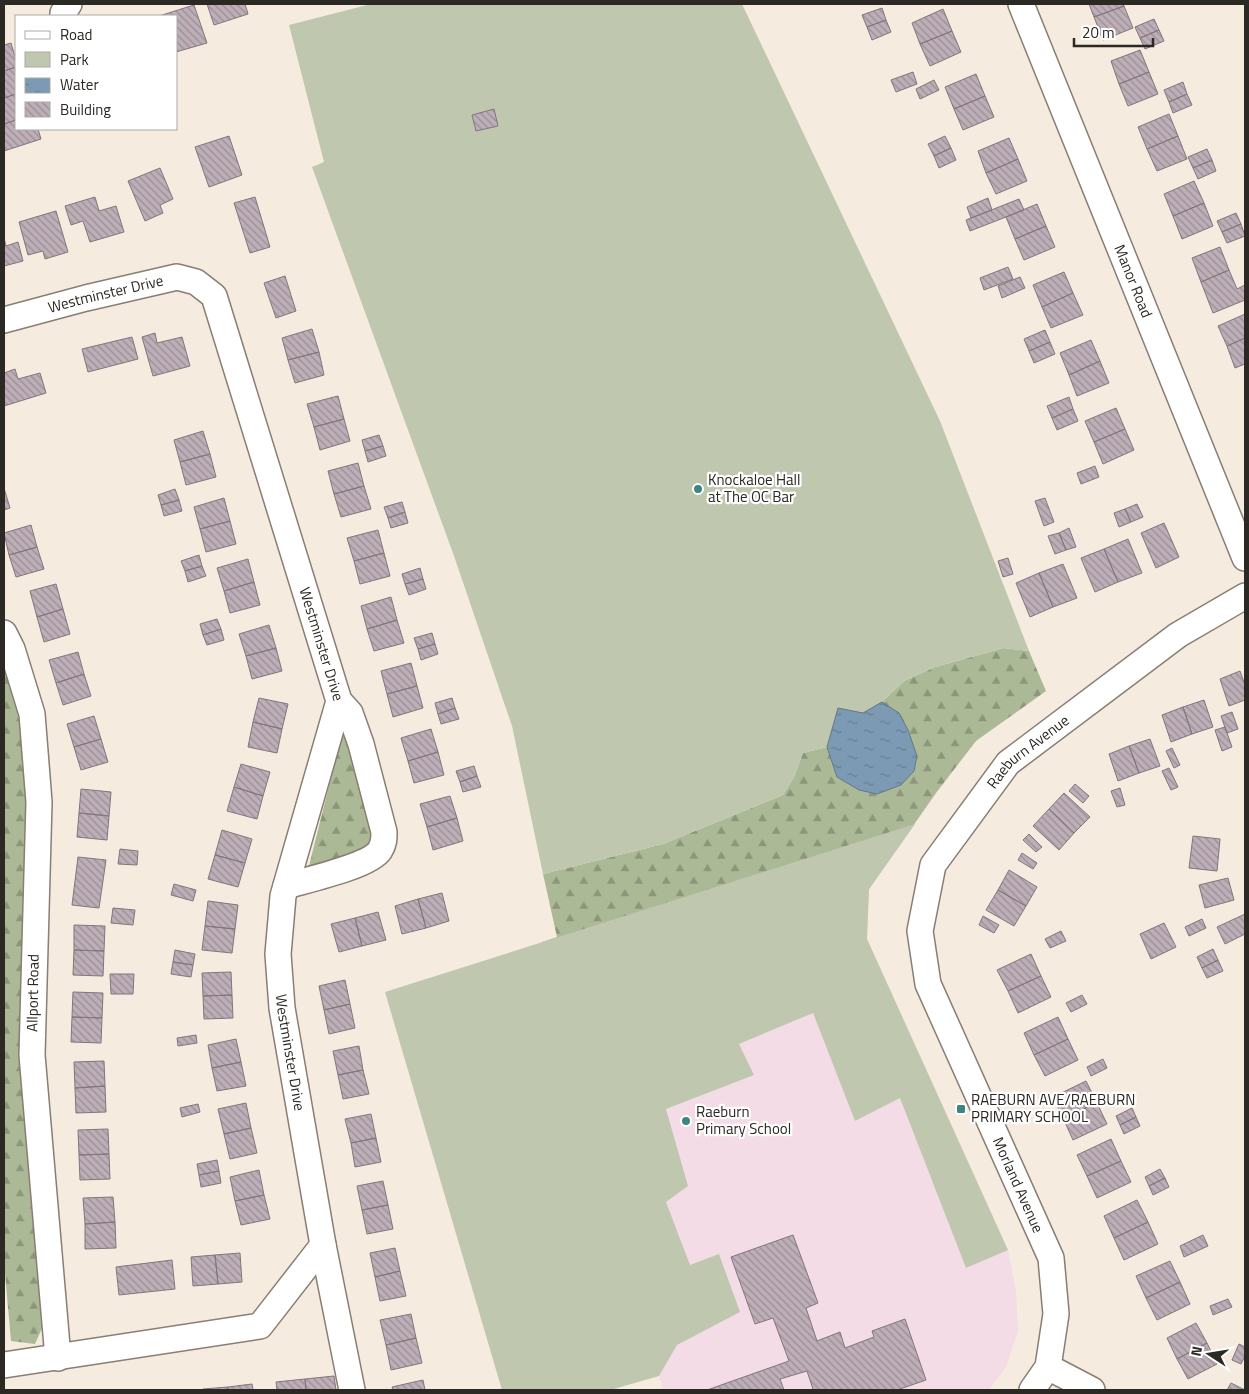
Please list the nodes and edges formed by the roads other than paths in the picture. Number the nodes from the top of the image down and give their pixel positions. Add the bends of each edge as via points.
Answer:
1 (1021, 4) edge
2 (4, 320) edge
3 (1245, 558) edge
4 (1245, 596) edge
5 (4, 633) edge
6 (339, 701) junction
7 (286, 886) junction
8 (928, 984) joint
9 (322, 1245) junction
10 (58, 1358) junction
11 (4, 1366) edge
12 (1048, 1367) junction
13 (352, 1390) edge
14 (1032, 1390) edge
15 (1092, 1390) edge

1 - 3 street, Manor Road
2 - 6 street, Westminster Drive via 177,277 196,282 214,296
4 - 8 street, Raeburn Avenue via 1178,635 1008,763 933,865 920,931
5 - 10 street, Allport Road via 32,714 39,802 32,1055
6 - 7 street, Westminster Drive
6 - 7 street via 350,713 361,744 384,841 379,852 366,861
7 - 9 street, Westminster Drive via 278,954 282,1008
8 - 12 street, Morland Avenue via 1051,1258 1056,1314
9 - 10 street via 260,1326
9 - 13 street, Westminster Drive
10 - 11 street
12 - 14 street, Morland Avenue
12 - 15 street

